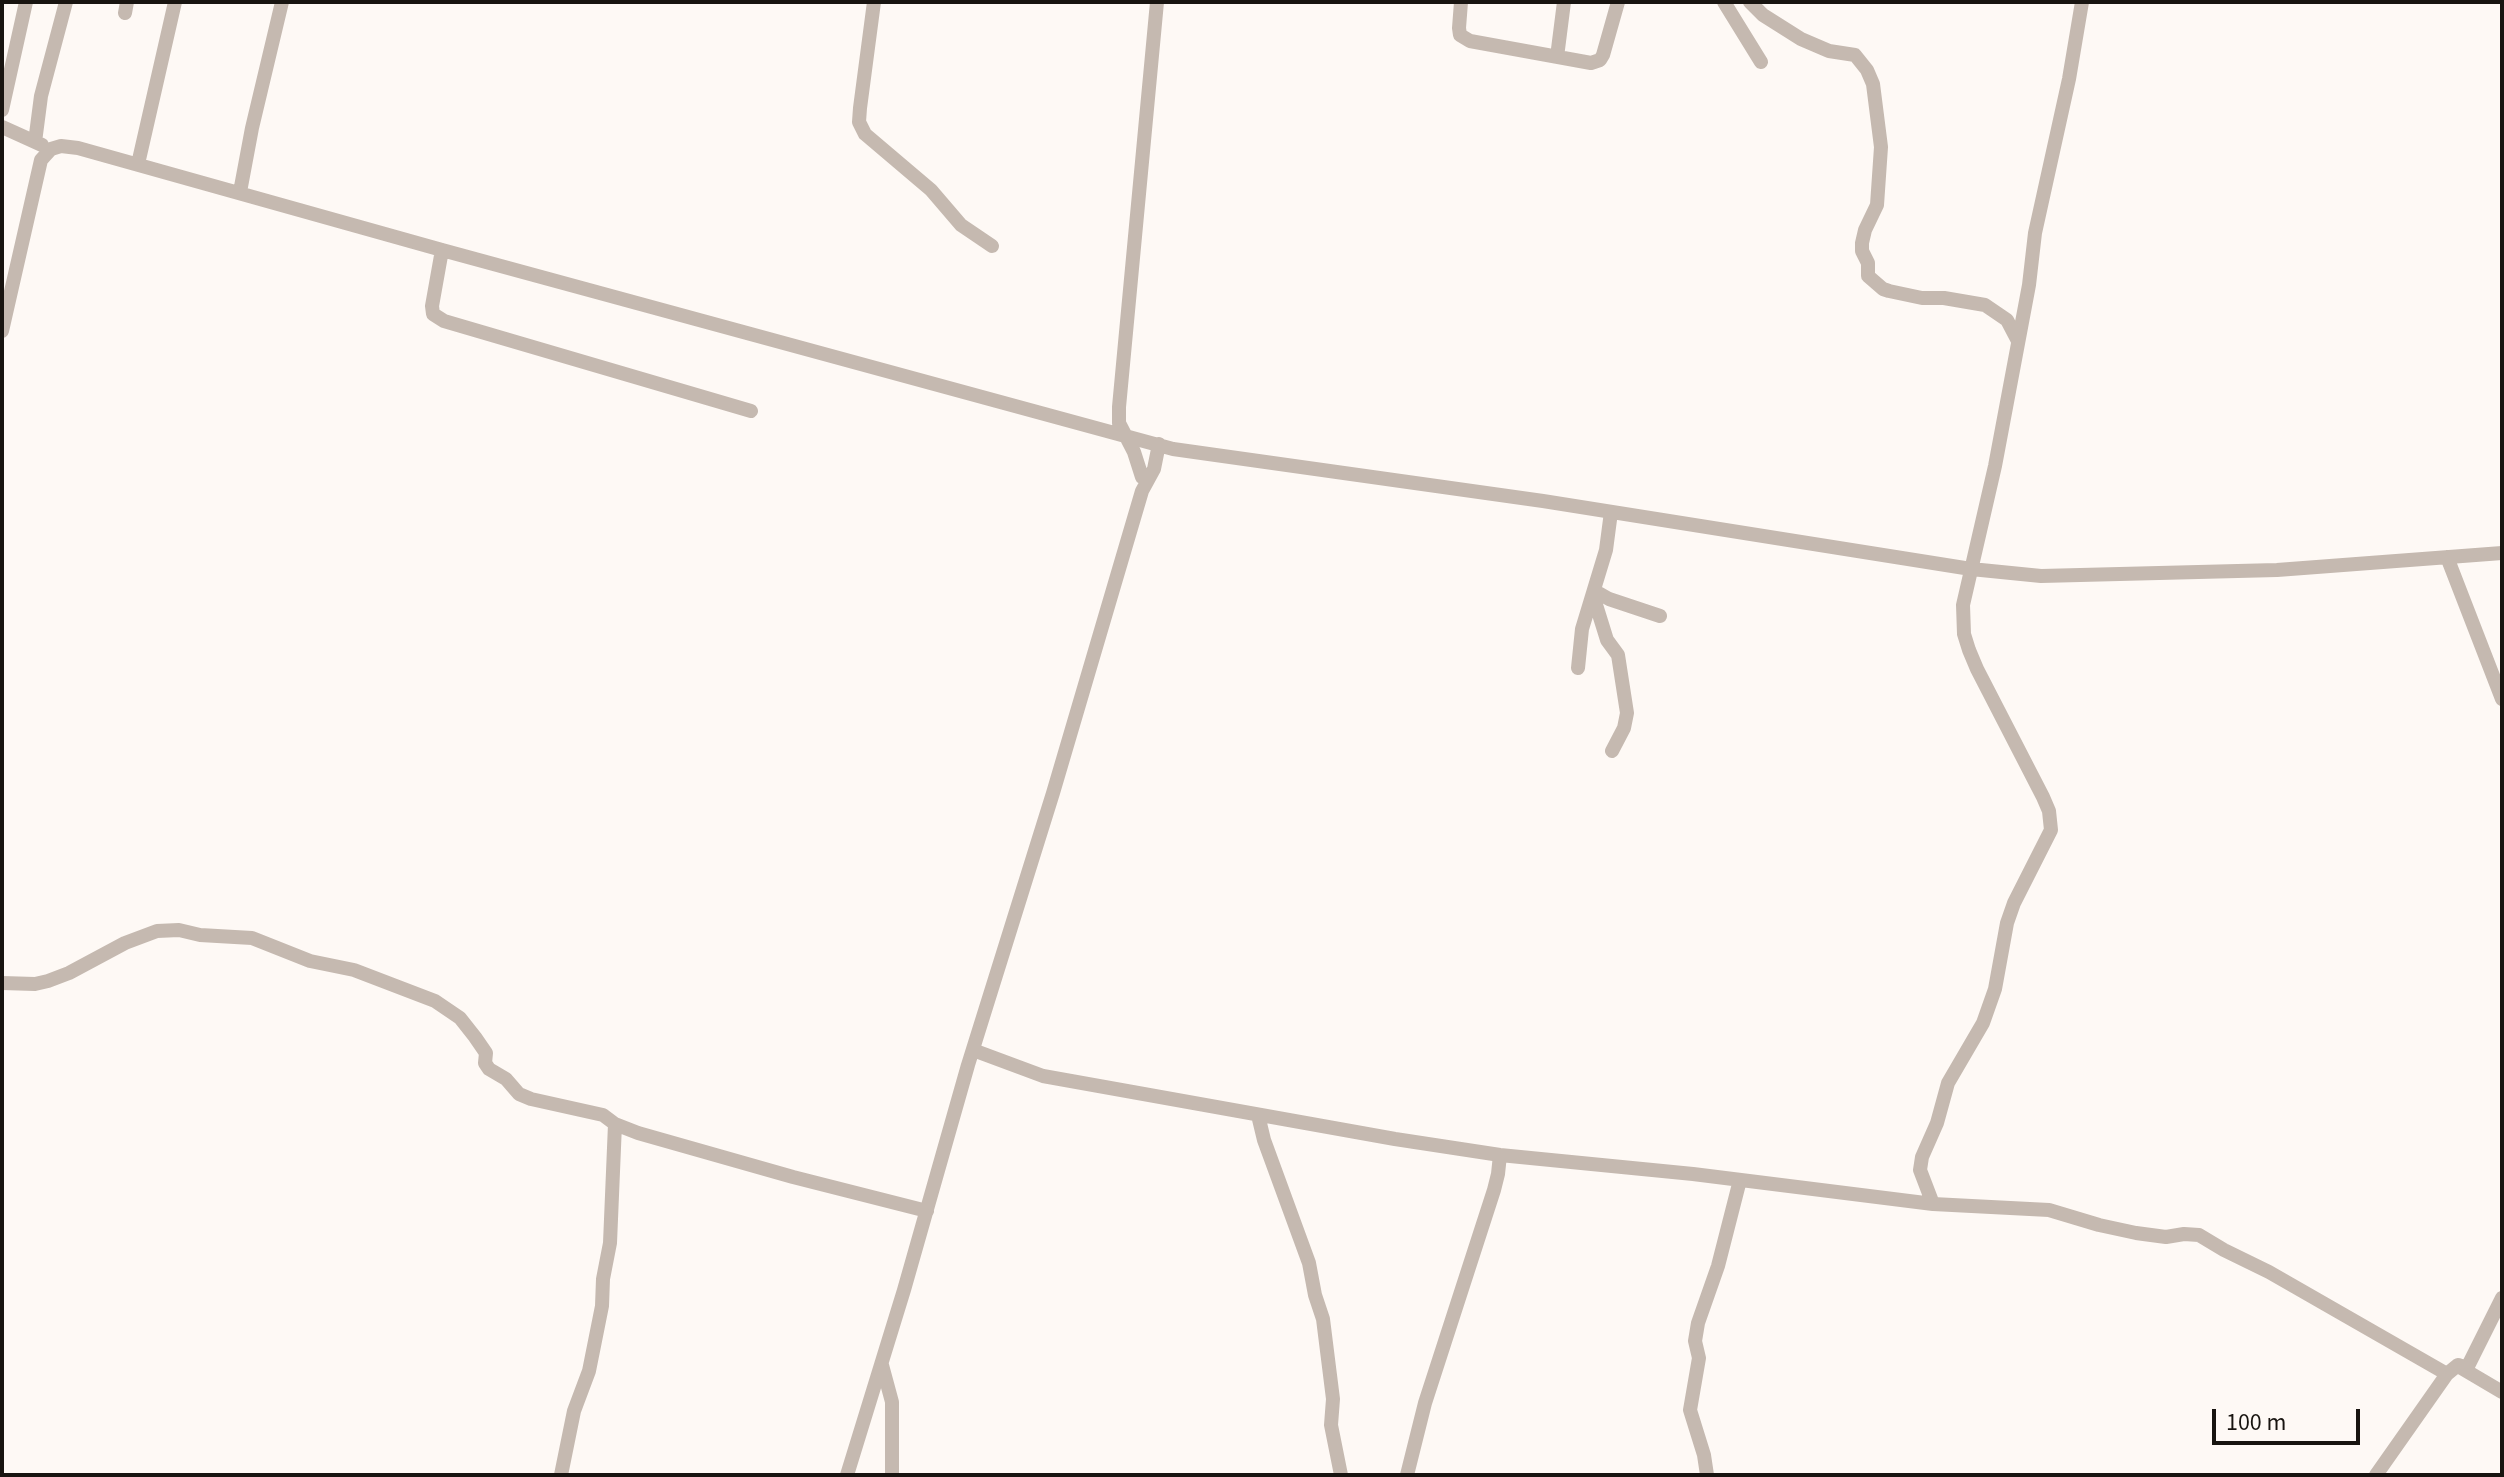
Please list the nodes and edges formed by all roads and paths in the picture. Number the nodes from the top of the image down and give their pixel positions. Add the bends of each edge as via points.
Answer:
1 (26, 2) edge
2 (66, 2) edge
3 (175, 2) edge
4 (282, 2) edge
5 (874, 2) edge
6 (1157, 2) edge
7 (1461, 2) edge
8 (1564, 2) edge
9 (1618, 2) edge
10 (1724, 2) edge
11 (1750, 2) edge
12 (2082, 2) edge
13 (1557, 57) junction
14 (1761, 62) dead end
15 (2, 110) edge
16 (2, 127) edge
17 (35, 142) junction
18 (51, 149) junction
19 (138, 164) junction
20 (240, 192) junction
21 (992, 246) dead end
22 (442, 250) junction
23 (2, 331) edge
24 (2018, 341) junction
25 (751, 411) dead end
26 (1124, 436) junction
27 (1160, 445) junction
28 (1146, 479) junction
29 (1611, 512) junction
30 (2502, 553) edge
31 (2447, 557) junction
32 (1971, 569) junction
33 (1594, 593) junction
34 (1660, 616) dead end
35 (1578, 668) dead end
36 (2502, 699) edge
37 (1612, 751) dead end
38 (2, 983) edge
39 (973, 1050) junction
40 (1258, 1115) junction
41 (615, 1124) junction
42 (1500, 1155) junction
43 (1740, 1180) junction
44 (1933, 1204) junction
45 (927, 1211) junction
46 (2502, 1298) edge
47 (882, 1363) junction
48 (2453, 1370) junction
49 (2502, 1392) edge
50 (561, 1475) edge
51 (847, 1475) edge
52 (892, 1475) edge
53 (1341, 1475) edge
54 (1407, 1475) edge
55 (1707, 1475) edge
56 (2376, 1475) edge

1 - 15 street
2 - 17 street via 41,96
3 - 19 street
4 - 20 street
5 - 21 street via 859,122 865,134 938,197 961,225
6 - 26 street via 1119,407
7 - 13 street via 1460,35 1470,41
8 - 13 street
9 - 13 street via 1600,60
10 - 14 street
11 - 24 street via 1801,39 1855,55 1867,70 1881,147 1877,205 1862,243 1868,276 1889,291 1985,305 2007,320
12 - 24 street
16 - 17 street
17 - 18 street
18 - 19 street via 78,148
18 - 23 street via 41,160
19 - 20 street
20 - 22 street
22 - 25 street via 432,306 433,314 444,321
22 - 26 street
24 - 32 street
26 - 27 street
26 - 28 street
27 - 28 street
27 - 28 street
27 - 29 street
28 - 39 street
29 - 32 street
29 - 33 street
30 - 31 street
31 - 32 street via 2277,570 2041,576
31 - 36 street
32 - 44 street via 1963,605 1964,634 2043,797 2051,830 2014,903 1983,1023 1948,1083 1922,1157 1920,1170
33 - 34 street
33 - 35 street via 1582,629
33 - 37 street via 1607,640 1618,655 1627,713
38 - 41 street via 48,981 157,931 252,938 435,1001 460,1018 482,1046 489,1069 519,1094 603,1115
39 - 40 street via 1043,1076
39 - 45 street
40 - 42 street
40 - 53 street via 1323,1319 1331,1425
41 - 45 street
41 - 50 street via 602,1306
42 - 43 street
42 - 54 street
43 - 44 street
43 - 55 street via 1695,1341 1699,1358 1690,1410
44 - 48 street via 2049,1210 2136,1233 2199,1235
45 - 47 street
46 - 48 street via 2467,1368
47 - 51 street
47 - 52 street via 892,1402
48 - 49 street
48 - 56 street

